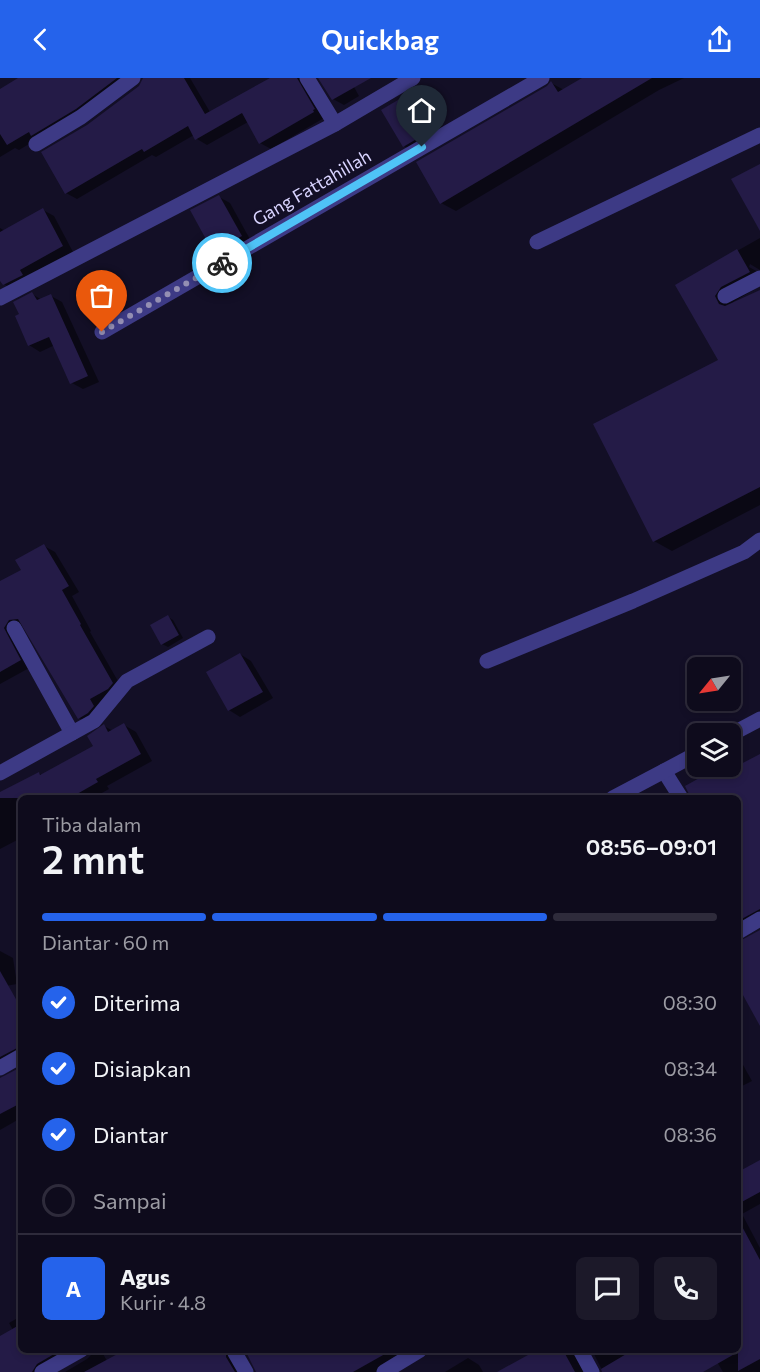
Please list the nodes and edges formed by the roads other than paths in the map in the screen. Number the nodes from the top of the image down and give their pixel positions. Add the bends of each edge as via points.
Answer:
1 (133, 78) edge
2 (307, 78) edge
3 (413, 78) edge
4 (542, 78) edge
5 (334, 124) junction
6 (760, 135) edge
7 (36, 144) dead end
8 (537, 242) dead end
9 (760, 278) edge
10 (725, 296) dead end
11 (0, 298) edge
12 (102, 332) dead end
13 (760, 540) edge
14 (14, 628) dead end
15 (208, 637) dead end
16 (487, 661) dead end
17 (760, 719) edge
18 (741, 729) edge
19 (72, 733) junction
20 (687, 759) edge
21 (664, 771) junction
22 (0, 772) edge
23 (619, 795) edge
24 (679, 795) edge
25 (760, 919) edge
26 (741, 930) edge
27 (18, 1058) edge
28 (0, 1068) edge
29 (76, 1353) edge
30 (236, 1353) dead end
31 (415, 1353) edge
32 (586, 1353) edge
33 (42, 1372) edge
34 (246, 1372) edge
35 (384, 1372) edge
36 (592, 1372) edge

1 - 7 street
2 - 5 street
3 - 5 street
4 - 12 street, Gang Fattahillah
5 - 11 street
6 - 8 street
9 - 10 street
13 - 16 street via 744,552
14 - 19 street
15 - 19 street via 132,678 94,721
17 - 18 street
19 - 22 street
20 - 21 street
21 - 23 street
21 - 24 street
25 - 26 street
27 - 28 street
29 - 33 street
30 - 34 street
31 - 35 street
32 - 36 street

